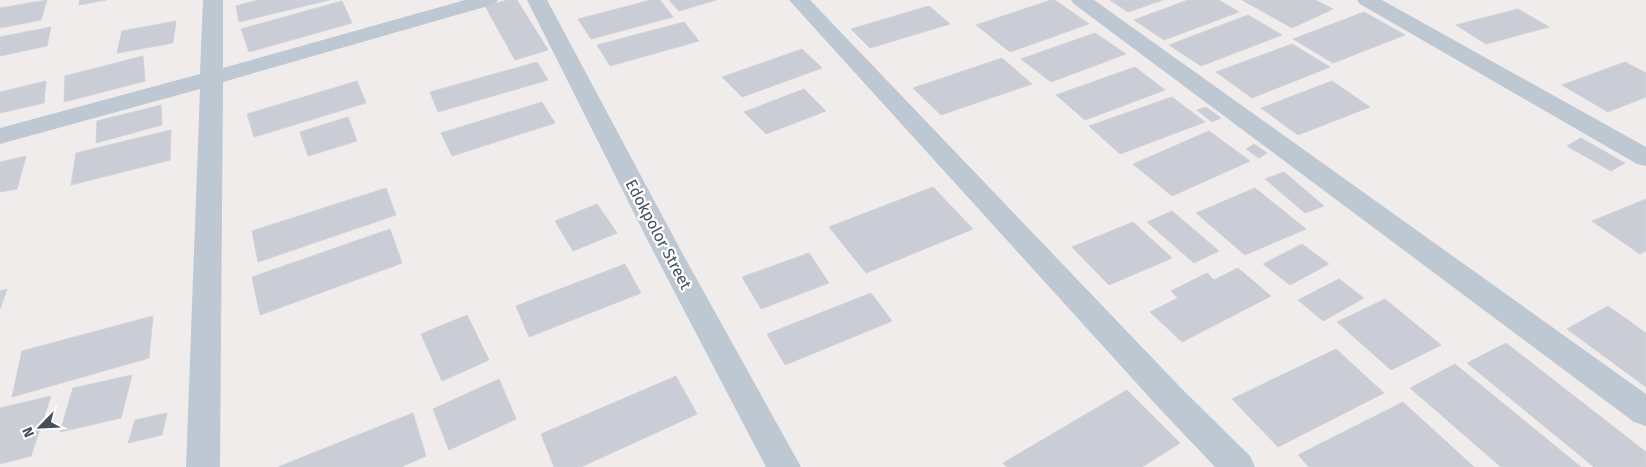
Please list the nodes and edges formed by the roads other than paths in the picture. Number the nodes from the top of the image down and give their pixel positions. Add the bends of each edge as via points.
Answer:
1 (213, 0) edge
2 (488, 0) edge
3 (537, 0) edge
4 (799, 0) edge
5 (1081, 0) edge
6 (1367, 0) edge
7 (212, 78) junction
8 (0, 136) edge
9 (1646, 158) edge
10 (1646, 412) edge
11 (203, 467) edge
12 (784, 467) edge
13 (1238, 467) edge

1 - 7 street
2 - 7 street
3 - 12 street, Edokpolor Street
4 - 13 street
5 - 10 street
6 - 9 street
7 - 8 street
7 - 11 street

